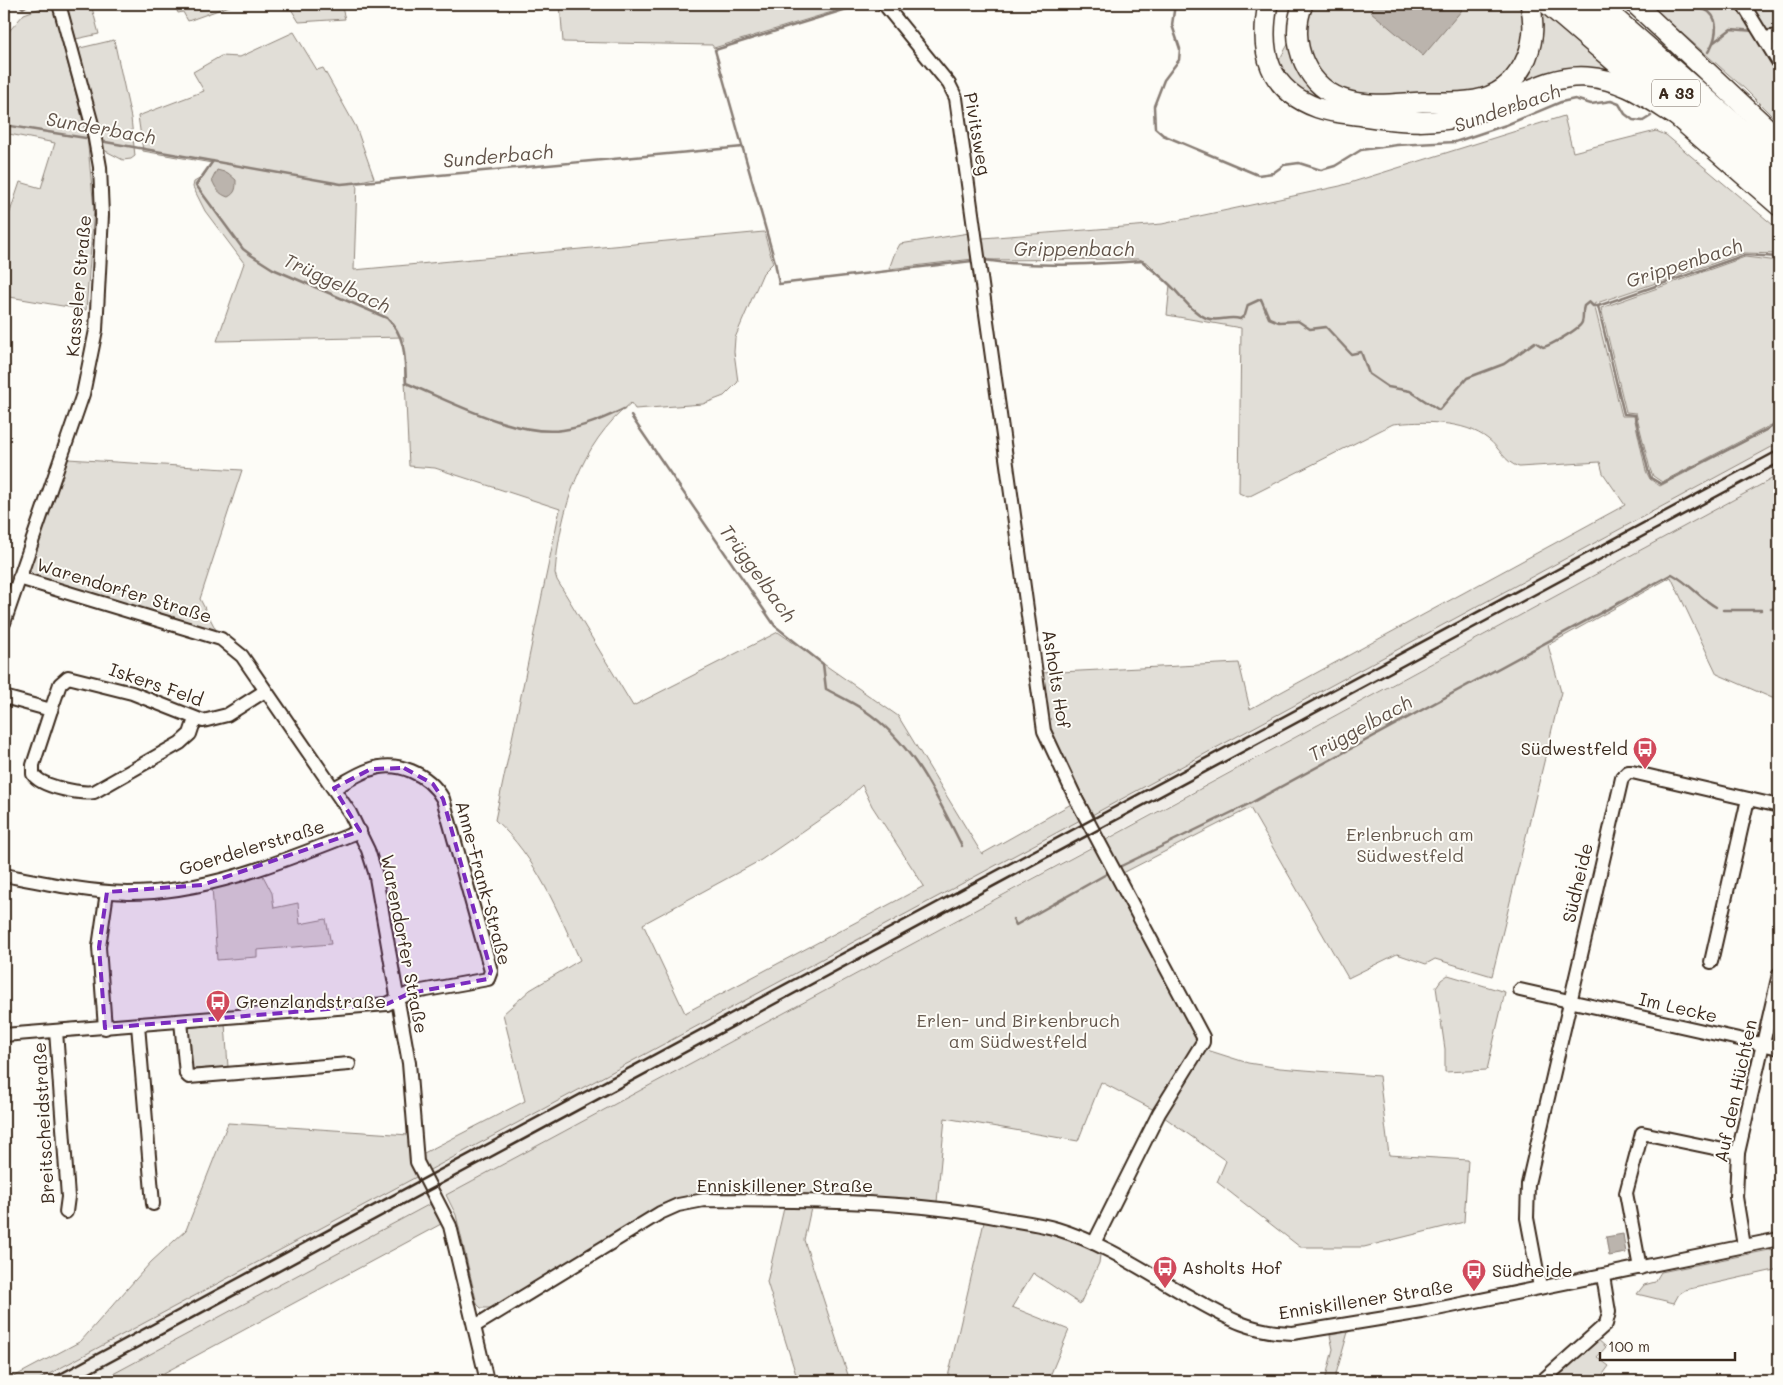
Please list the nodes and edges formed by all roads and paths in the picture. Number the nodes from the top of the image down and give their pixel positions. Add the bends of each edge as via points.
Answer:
1 (59, 4) edge
2 (884, 4) edge
3 (1268, 4) edge
4 (1303, 4) edge
5 (1530, 4) edge
6 (1547, 4) edge
7 (1574, 4) edge
8 (1599, 4) edge
9 (1636, 4) edge
10 (1743, 4) edge
11 (1779, 36) edge
12 (1765, 38) junction
13 (1779, 64) edge
14 (1676, 116) junction
15 (1779, 139) edge
16 (1779, 162) edge
17 (1779, 183) edge
18 (1779, 206) edge
19 (974, 233) joint
20 (19, 578) junction
21 (4, 623) edge
22 (265, 691) junction
23 (4, 697) edge
24 (51, 710) junction
25 (195, 719) junction
26 (334, 788) junction
27 (1748, 799) junction
28 (1779, 806) edge
29 (360, 831) junction
30 (4, 875) edge
31 (107, 892) junction
32 (1711, 962) dead end
33 (1779, 974) edge
34 (1520, 990) dead end
35 (399, 999) junction
36 (1569, 1001) junction
37 (182, 1021) junction
38 (138, 1025) junction
39 (105, 1028) junction
40 (56, 1031) junction
41 (4, 1035) edge
42 (1762, 1046) junction
43 (1779, 1048) edge
44 (349, 1064) dead end
45 (1738, 1154) junction
46 (153, 1204) dead end
47 (66, 1212) dead end
48 (1779, 1239) edge
49 (1094, 1243) junction
50 (1744, 1246) junction
51 (1640, 1268) junction
52 (1603, 1276) junction
53 (1540, 1287) junction
54 (475, 1326) junction
55 (488, 1381) edge
56 (1542, 1381) edge

1 - 20 street, Kasseler Straße via 93,128 102,179 93,350 83,394
2 - 19 street, Pivitsweg via 954,91
3 - 14 highway via 1263,38 1273,72 1288,91 1320,108 1386,120 1444,120 1473,114 1550,81 1586,76 1631,87
4 - 5 highway via 1298,45 1308,71 1337,96 1376,104 1475,100 1504,88 1523,68 1531,47 1534,24
6 - 14 highway
7 - 17 highway, A 33
8 - 16 highway, A 33
9 - 15 highway
10 - 12 street
11 - 12 street
12 - 13 street
14 - 18 highway
19 - 49 street, Asholts Hof via 1044,731 1076,799 1204,1037 1160,1113
20 - 21 street, Kasseler Straße
20 - 22 street, Warendorfer Straße via 208,633 242,656
22 - 25 street, Iskers Feld via 228,715 210,720
22 - 26 street, Warendorfer Straße
23 - 24 street
24 - 25 street, Iskers Feld via 60,684 68,676 74,676 132,693
24 - 25 street, Iskers Feld via 33,774 42,783 87,793 100,789 180,743 190,734
26 - 29 street, Warendorfer Straße
26 - 35 street, Anne-Frank-Straße via 371,769 395,766 419,774 433,784 443,799 491,974 488,979 410,993
27 - 28 street
27 - 32 street
27 - 36 street, Südheide via 1632,772 1624,775
29 - 31 street, Goerdelerstraße via 295,856 202,885 146,892
29 - 35 street, Warendorfer Straße via 375,872
30 - 31 street, Goerdelerstraße
31 - 39 street via 99,947
33 - 42 street, Auf den Hüchten
34 - 36 street
35 - 37 street, Anne-Frank-Straße via 388,1004
35 - 54 street, Warendorfer Straße via 412,1082 417,1162 450,1226
36 - 42 street, Im Lecke
36 - 53 street, Südheide via 1528,1184 1527,1218
37 - 38 street, Anne-Frank-Straße
37 - 44 street via 186,1074 189,1077
38 - 39 street, Anne-Frank-Straße
38 - 46 street
39 - 40 street, Anne-Frank-Straße
40 - 41 street, Anne-Frank-Straße
40 - 47 street, Breitscheidstraße via 68,1197
42 - 43 street, Im Lecke
42 - 45 street, Auf den Hüchten
45 - 50 street, Auf den Hüchten via 1736,1196
45 - 51 street via 1642,1133 1626,1193
48 - 50 street, Enniskillener Straße
49 - 53 street, Enniskillener Straße via 1229,1319 1275,1333 1347,1325
49 - 54 street, Enniskillener Straße via 1055,1229 938,1208 780,1201 691,1202 660,1213
50 - 51 street, Enniskillener Straße
51 - 52 street, Enniskillener Straße
52 - 53 street, Enniskillener Straße
52 - 56 street via 1608,1312 1606,1324
54 - 55 street, Warendorfer Straße

